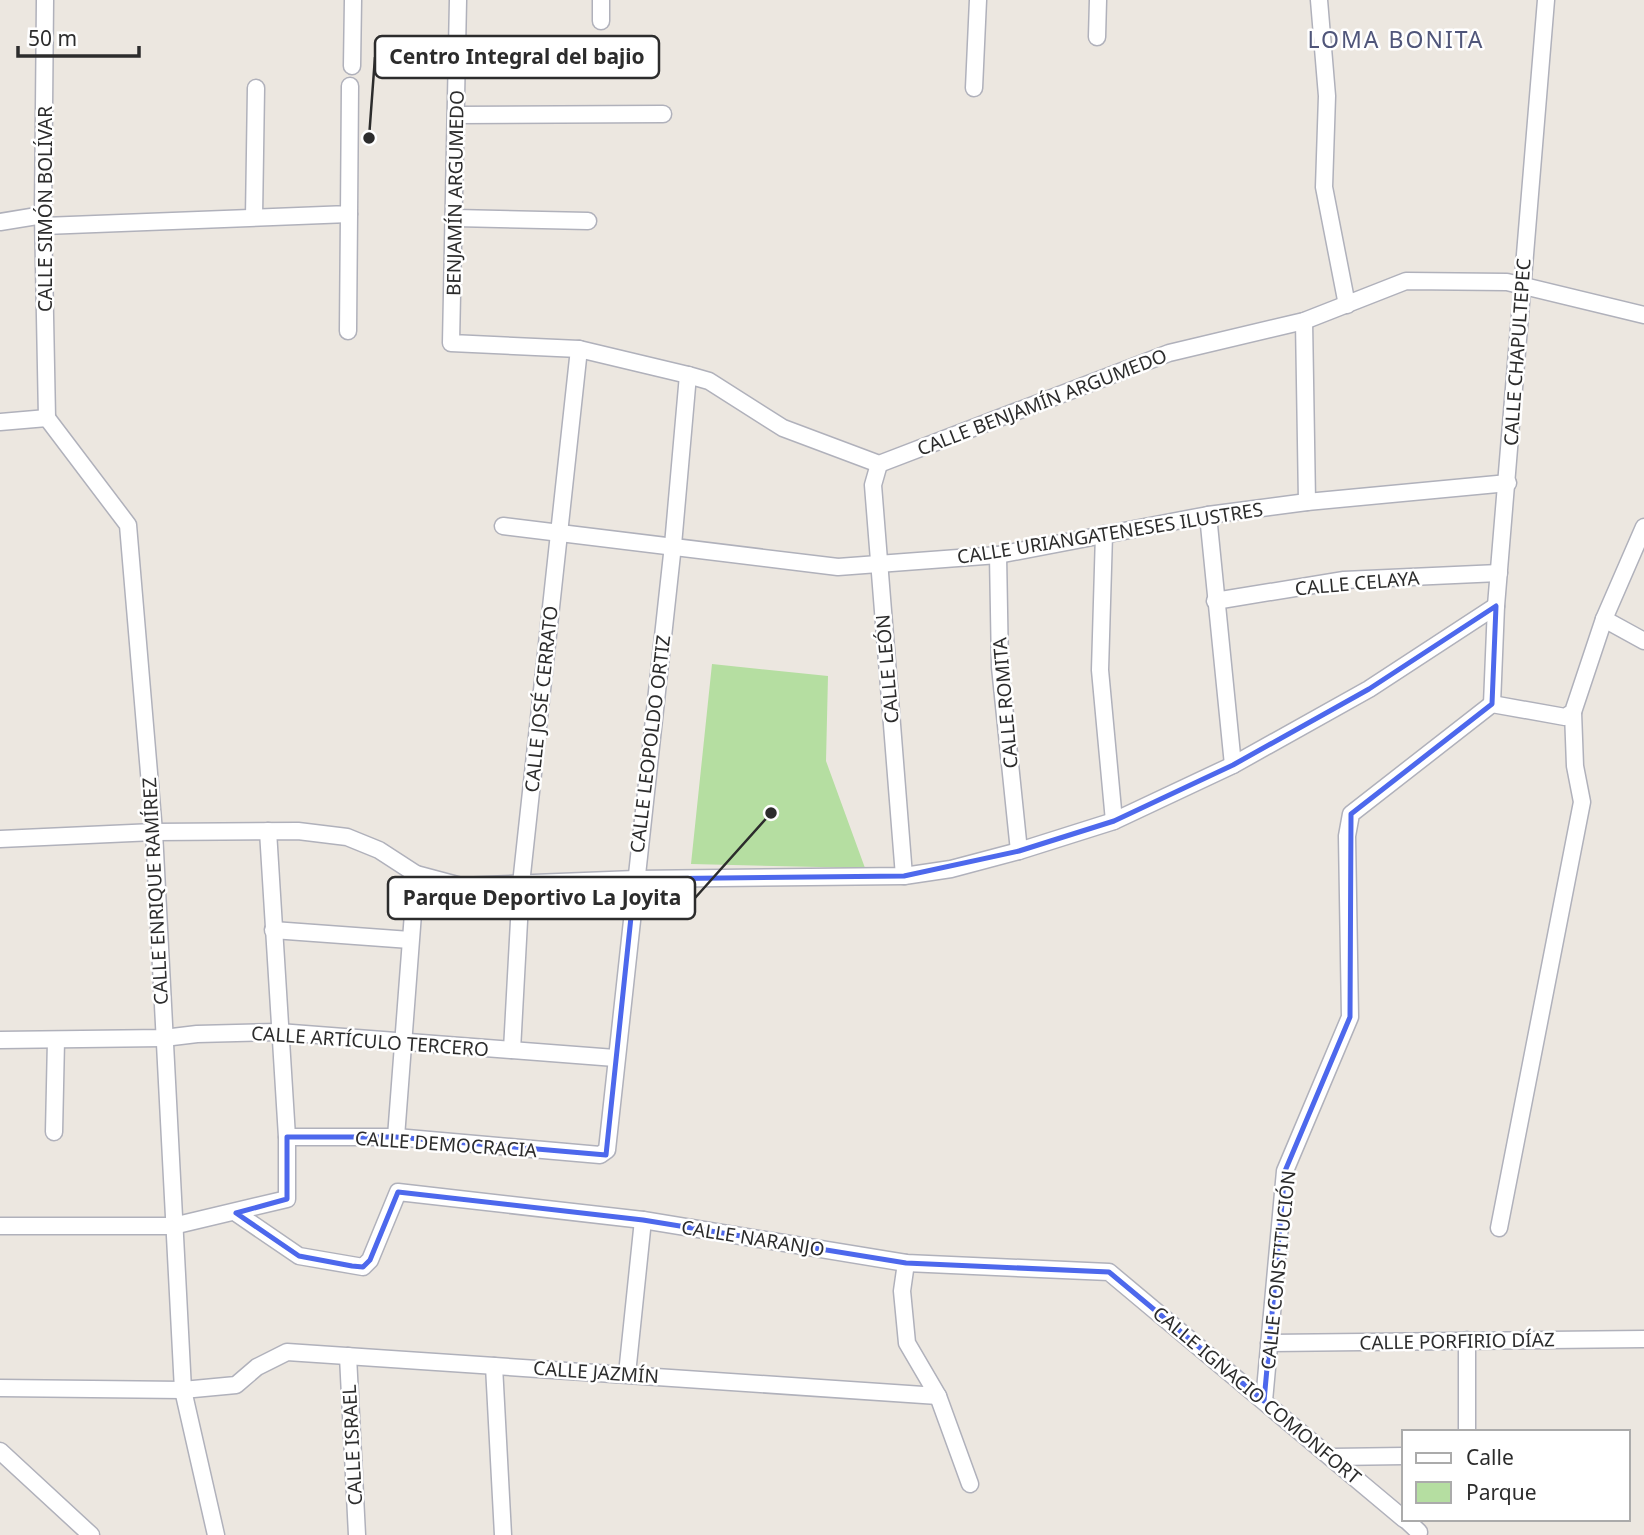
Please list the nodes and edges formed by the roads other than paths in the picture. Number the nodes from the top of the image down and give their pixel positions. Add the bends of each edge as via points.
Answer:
1 (45, 0) edge
2 (354, 0) edge
3 (458, 0) edge
4 (601, 0) edge
5 (978, 0) edge
6 (1098, 0) edge
7 (1319, 0) edge
8 (1546, 0) edge
9 (601, 21) dead end
10 (1097, 37) dead end
11 (352, 66) dead end
12 (350, 86) dead end
13 (256, 88) dead end
14 (974, 88) dead end
15 (663, 114) dead end
16 (456, 115) junction
17 (349, 214) junction
18 (254, 217) junction
19 (455, 218) junction
20 (43, 220) junction
21 (588, 221) dead end
22 (0, 222) edge
23 (1521, 284) junction
24 (1347, 304) junction
25 (1644, 315) edge
26 (1304, 321) junction
27 (348, 331) dead end
28 (579, 349) junction
29 (688, 375) junction
30 (47, 418) junction
31 (0, 422) edge
32 (879, 464) junction
33 (1508, 483) junction
34 (1307, 502) junction
35 (1208, 515) junction
36 (503, 526) dead end
37 (1644, 527) edge
38 (559, 532) junction
39 (1104, 534) junction
40 (673, 545) junction
41 (998, 555) junction
42 (879, 565) junction
43 (1499, 573) junction
44 (1215, 601) junction
45 (1496, 606) junction
46 (1604, 619) junction
47 (1644, 640) edge
48 (1492, 704) junction
49 (1573, 712) junction
50 (1233, 765) junction
51 (1114, 821) junction
52 (268, 831) junction
53 (154, 832) junction
54 (0, 839) edge
55 (1019, 851) junction
56 (416, 874) junction
57 (904, 876) junction
58 (635, 879) junction
59 (521, 884) junction
60 (273, 930) junction
61 (410, 940) junction
62 (279, 1031) junction
63 (164, 1038) junction
64 (0, 1040) edge
65 (56, 1040) junction
66 (403, 1040) junction
67 (512, 1050) junction
68 (615, 1058) junction
69 (54, 1132) dead end
70 (396, 1137) junction
71 (287, 1138) junction
72 (604, 1154) joint
73 (236, 1213) junction
74 (643, 1220) junction
75 (0, 1226) edge
76 (173, 1226) junction
77 (1499, 1228) dead end
78 (906, 1263) junction
79 (1109, 1272) joint
80 (1644, 1339) edge
81 (1467, 1340) junction
82 (1269, 1343) junction
83 (348, 1356) junction
84 (494, 1366) junction
85 (627, 1374) junction
86 (0, 1388) edge
87 (183, 1390) junction
88 (938, 1396) junction
89 (1264, 1401) junction
90 (1467, 1430) edge
91 (0, 1451) edge
92 (1402, 1456) edge
93 (1333, 1457) junction
94 (970, 1484) dead end
95 (1402, 1517) edge
96 (1406, 1521) edge
97 (1419, 1532) dead end
98 (91, 1535) edge
99 (216, 1535) edge
100 (357, 1535) edge
101 (503, 1535) edge

1 - 20 street, CALLE SIMÓN BOLÍVAR
2 - 11 street
3 - 16 street, BENJAMÍN ARGUMEDO
4 - 9 street
5 - 14 street
6 - 10 street
7 - 24 street via 1327,96 1324,187
8 - 23 street, CALLE CHAPULTEPEC
12 - 17 street
13 - 18 street
15 - 16 street
16 - 19 street, BENJAMÍN ARGUMEDO
17 - 18 street
17 - 27 street
18 - 20 street
19 - 21 street
19 - 28 street, BENJAMÍN ARGUMEDO via 452,343
20 - 22 street
20 - 30 street, CALLE SIMÓN BOLÍVAR
23 - 24 street, CALLE BENJAMÍN ARGUMEDO via 1406,281
23 - 25 street, CALLE BENJAMÍN ARGUMEDO
23 - 33 street, CALLE CHAPULTEPEC
24 - 26 street, CALLE BENJAMÍN ARGUMEDO
26 - 32 street, CALLE BENJAMÍN ARGUMEDO via 1169,353
26 - 34 street
28 - 29 street
28 - 38 street, CALLE JOSÉ CERRATO
29 - 32 street via 709,381 783,428
29 - 40 street, CALLE LEOPOLDO ORTIZ
30 - 31 street
30 - 53 street, CALLE ENRIQUE RAMÍREZ via 128,525
32 - 42 street, CALLE LEÓN via 873,485
33 - 34 street, CALLE URIANGATENESES ILUSTRES
33 - 43 street, CALLE CHAPULTEPEC
34 - 35 street, CALLE URIANGATENESES ILUSTRES
35 - 39 street, CALLE URIANGATENESES ILUSTRES
35 - 44 street
36 - 38 street, CALLE URIANGATENESES ILUSTRES
37 - 46 street
38 - 40 street, CALLE URIANGATENESES ILUSTRES
38 - 59 street, CALLE JOSÉ CERRATO
39 - 41 street, CALLE URIANGATENESES ILUSTRES
39 - 51 street via 1100,670
40 - 42 street, CALLE URIANGATENESES ILUSTRES via 838,567
40 - 58 street, CALLE LEOPOLDO ORTIZ
41 - 42 street, CALLE URIANGATENESES ILUSTRES
41 - 55 street, CALLE ROMITA via 1000,667
42 - 57 street, CALLE LEÓN
43 - 44 street, CALLE CELAYA via 1344,580
43 - 45 street, CALLE CHAPULTEPEC
44 - 50 street
45 - 48 street, CALLE CHAPULTEPEC
45 - 50 street via 1368,689
46 - 47 street
46 - 49 street
48 - 49 street via 1565,717
48 - 82 street, CALLE CONSTITUCIÓN via 1351,814 1347,836 1350,1017 1285,1171
49 - 77 street via 1582,802
50 - 51 street
51 - 55 street
52 - 53 street
52 - 56 street via 347,837 379,850
52 - 60 street
53 - 54 street
53 - 63 street, CALLE ENRIQUE RAMÍREZ
55 - 57 street
56 - 59 street via 461,886
56 - 61 street
57 - 58 street
58 - 59 street
58 - 68 street, CALLE LEOPOLDO ORTIZ
59 - 67 street, CALLE JOSÉ CERRATO
60 - 61 street
60 - 62 street
61 - 66 street
62 - 63 street, CALLE ARTÍCULO TERCERO
62 - 66 street, CALLE ARTÍCULO TERCERO
62 - 71 street
63 - 65 street, CALLE ARTÍCULO TERCERO
63 - 76 street, CALLE ENRIQUE RAMÍREZ
64 - 65 street, CALLE ARTÍCULO TERCERO
65 - 69 street
66 - 67 street, CALLE ARTÍCULO TERCERO
66 - 70 street
67 - 68 street, CALLE ARTÍCULO TERCERO
68 - 72 street, CALLE LEOPOLDO ORTIZ
70 - 71 street, CALLE DEMOCRACIA
70 - 72 street, CALLE DEMOCRACIA
71 - 73 street via 287,1199
73 - 74 street, CALLE NARANJO via 299,1256 363,1267 398,1192
73 - 76 street
74 - 78 street, CALLE NARANJO
74 - 85 street
75 - 76 street
76 - 87 street, CALLE ENRIQUE RAMÍREZ
78 - 79 street, CALLE NARANJO
78 - 88 street via 902,1291 907,1343
79 - 89 street, CALLE IGNACIO COMONFORT
80 - 81 street, CALLE PORFIRIO DÍAZ
81 - 82 street, CALLE PORFIRIO DÍAZ
81 - 90 street
82 - 89 street, CALLE CONSTITUCIÓN
83 - 84 street, CALLE JAZMÍN
83 - 87 street, CALLE JAZMÍN via 287,1352 257,1367 236,1385
83 - 100 street, CALLE ISRAEL
84 - 85 street, CALLE JAZMÍN
84 - 101 street
85 - 88 street, CALLE JAZMÍN
86 - 87 street
87 - 99 street, CALLE ENRIQUE RAMÍREZ
88 - 94 street
89 - 93 street, CALLE IGNACIO COMONFORT
91 - 98 street
92 - 93 street
93 - 95 street, CALLE IGNACIO COMONFORT
96 - 97 street, CALLE IGNACIO COMONFORT

